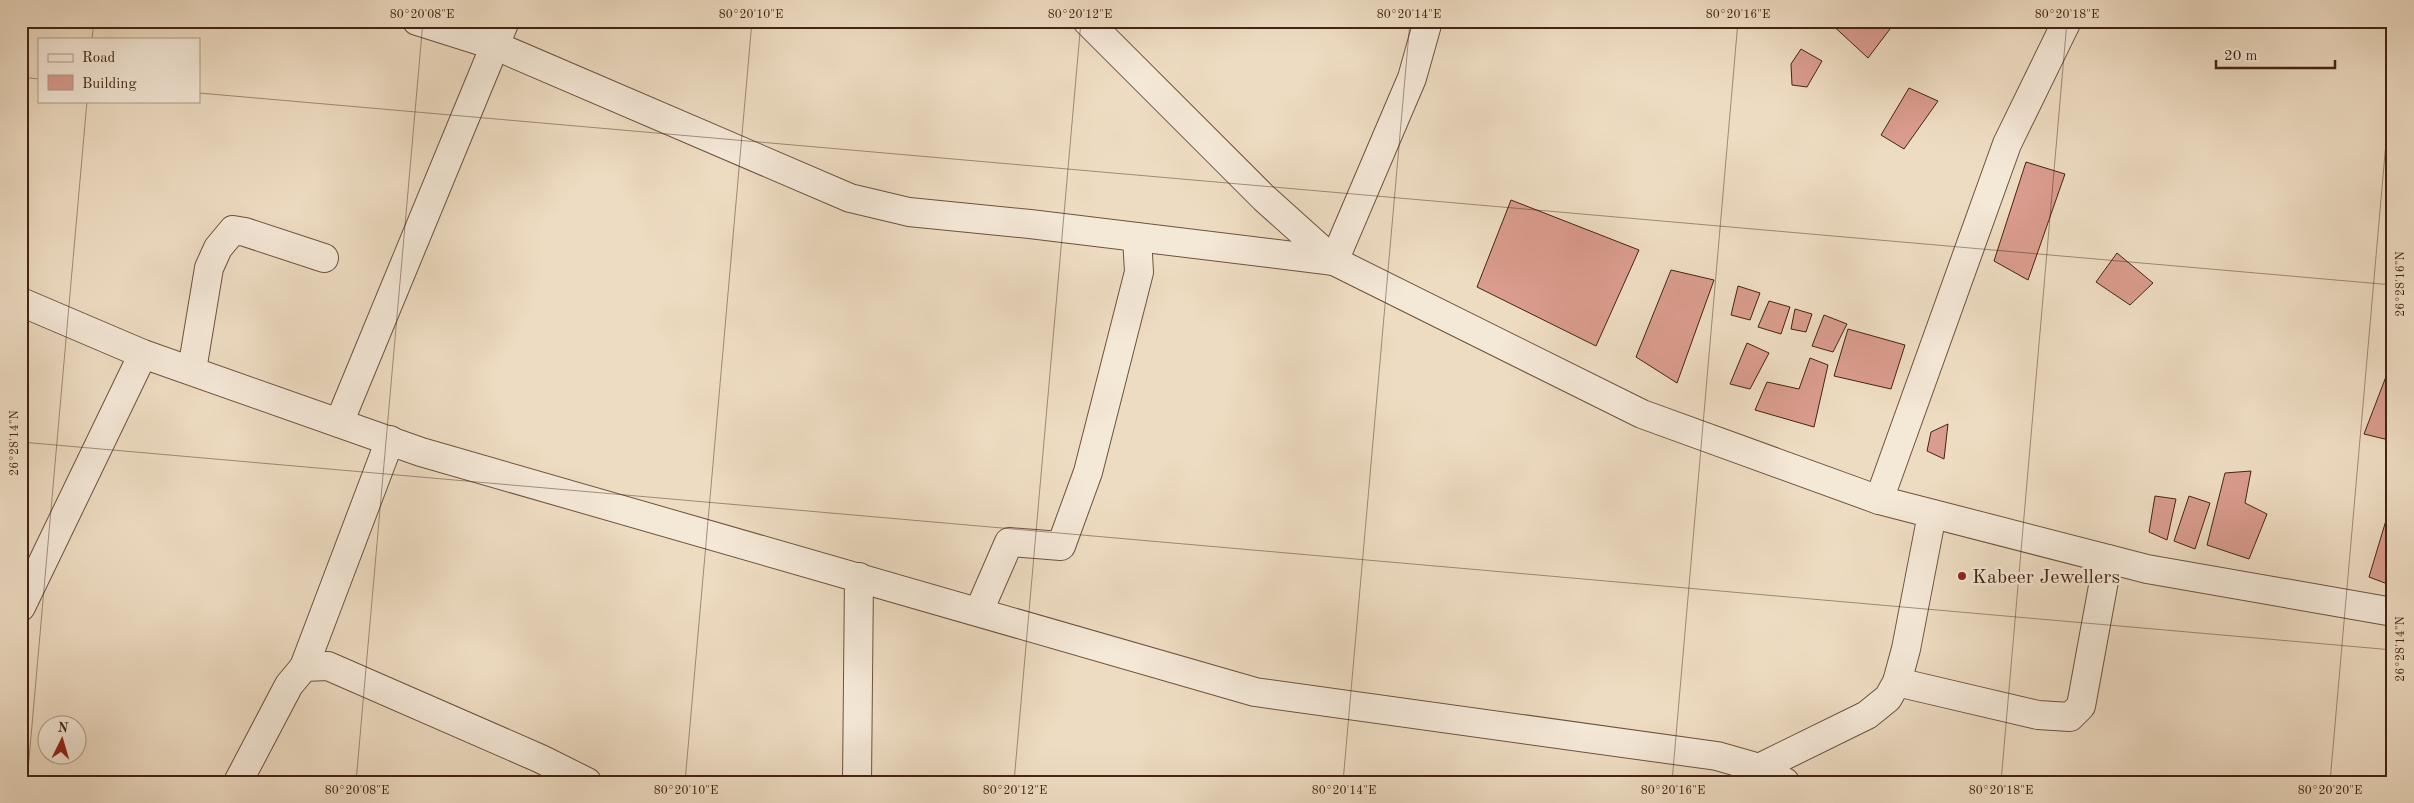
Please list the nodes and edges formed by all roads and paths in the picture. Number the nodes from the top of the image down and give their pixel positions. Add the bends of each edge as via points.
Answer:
1 (417, 21) edge
2 (1087, 21) edge
3 (1428, 21) edge
4 (2067, 21) edge
5 (500, 34) edge
6 (1137, 237) junction
7 (324, 258) dead end
8 (1334, 261) junction
9 (21, 302) edge
10 (143, 354) junction
11 (192, 370) junction
12 (339, 423) junction
13 (390, 440) junction
14 (1879, 500) junction
15 (1932, 514) junction
16 (2108, 559) junction
17 (859, 577) junction
18 (21, 607) edge
19 (979, 612) junction
20 (2393, 612) edge
21 (304, 667) junction
22 (1897, 682) junction
23 (1758, 768) junction
24 (238, 782) edge
25 (587, 782) edge
26 (857, 782) edge
27 (1785, 782) edge

1 - 5 street
2 - 8 street via 1264,198
3 - 8 street via 1412,78
4 - 14 street via 2007,144
5 - 6 street via 850,198 909,212
5 - 12 street
6 - 8 street
6 - 19 street via 1140,272 1088,472 1061,546 1009,542
7 - 11 street via 233,230 218,248 209,268
8 - 14 street via 1642,414
9 - 10 street
10 - 11 street
10 - 18 street
11 - 12 street
12 - 13 street
13 - 17 street via 421,452
13 - 21 street
14 - 15 street
15 - 16 street
15 - 22 street
16 - 20 street via 2147,569
16 - 22 street via 2081,706 2070,717 2038,715
17 - 19 street
17 - 26 street
19 - 23 street via 1255,692 1707,755
21 - 24 street via 289,685
21 - 25 street via 328,666
22 - 23 street via 1888,698 1867,715
23 - 27 street

